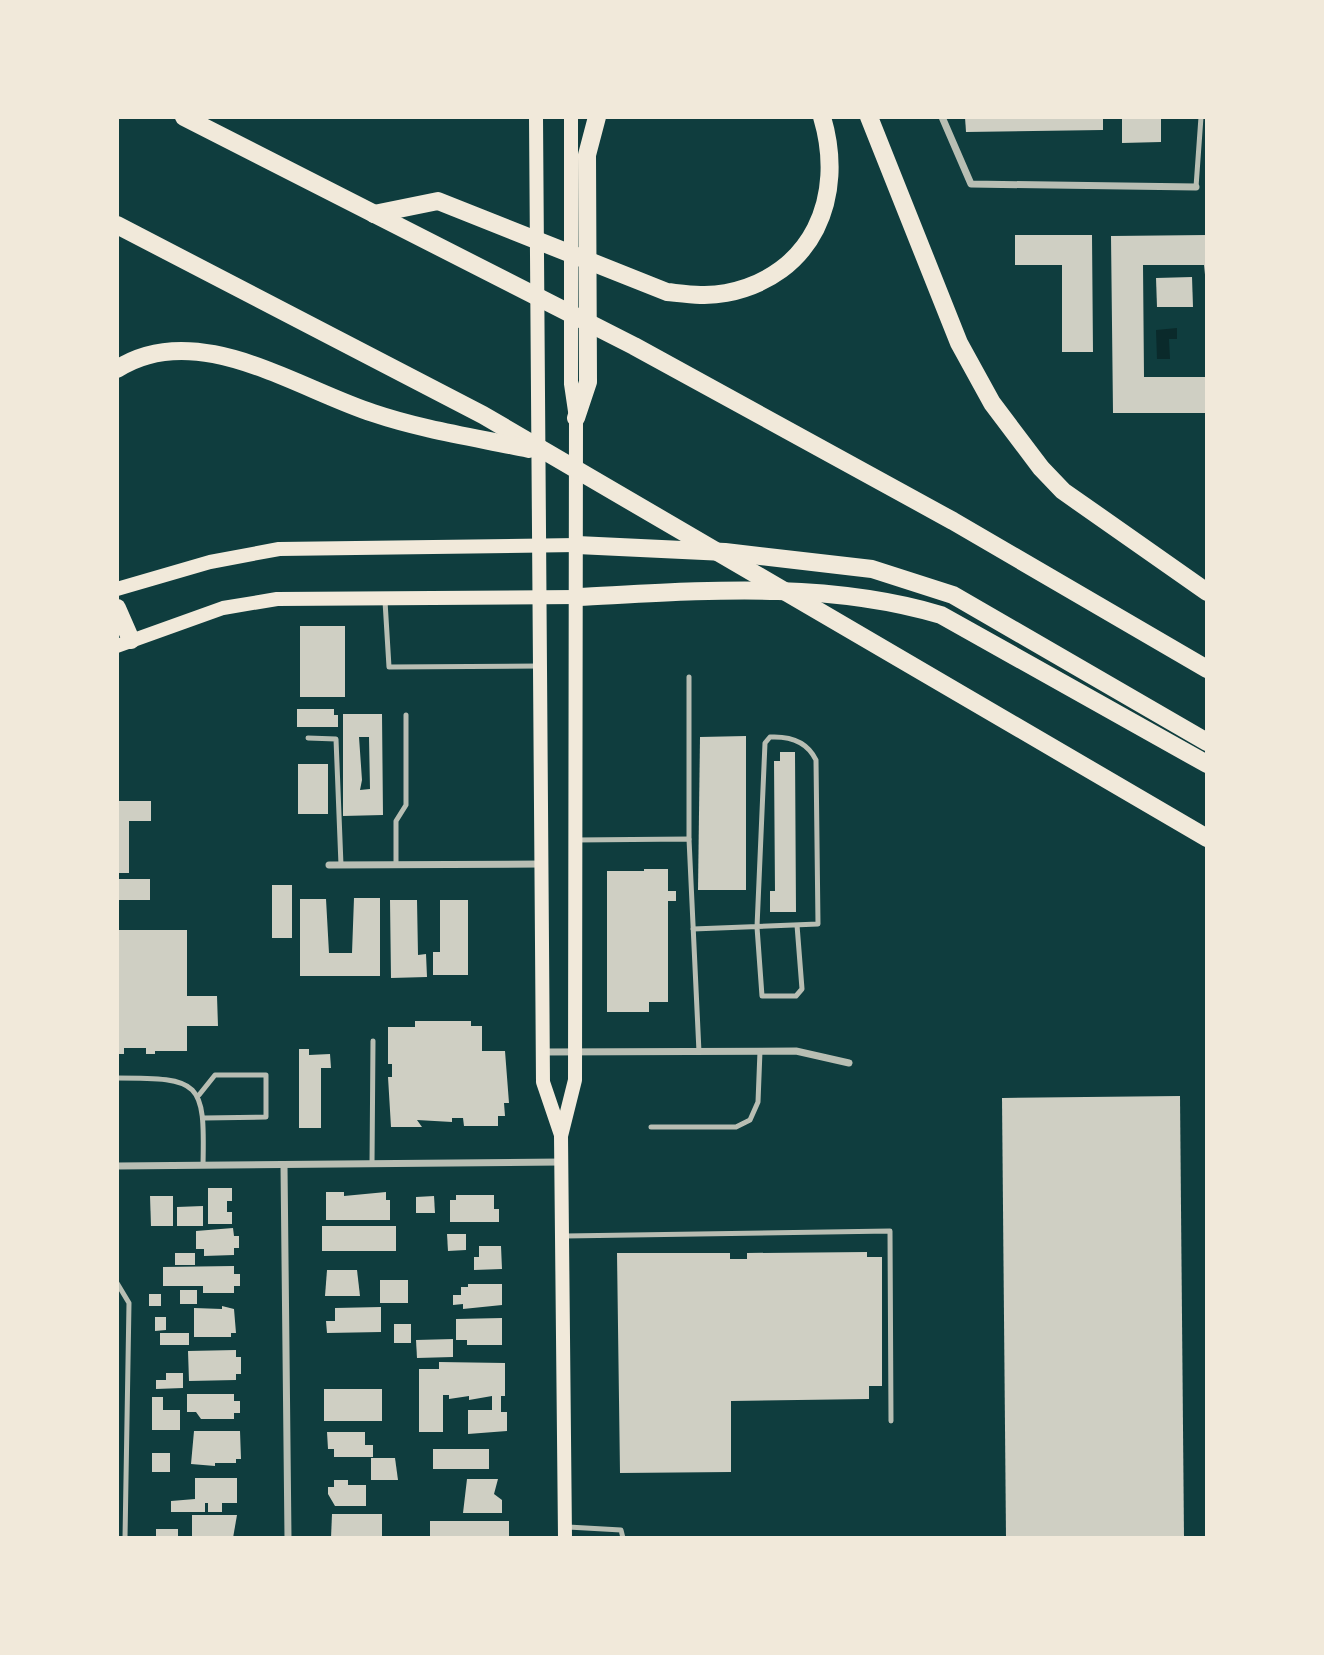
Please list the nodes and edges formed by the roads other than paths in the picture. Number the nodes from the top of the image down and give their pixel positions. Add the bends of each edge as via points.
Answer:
1 (184, 117) edge
2 (536, 117) edge
3 (571, 117) edge
4 (597, 117) edge
5 (822, 117) edge
6 (869, 117) edge
7 (942, 117) edge
8 (1201, 117) edge
9 (1196, 187) joint
10 (117, 214) edge
11 (373, 214) junction
12 (117, 225) edge
13 (150, 242) junction
14 (117, 369) edge
15 (576, 418) junction
16 (546, 453) junction
17 (539, 545) junction
18 (577, 545) junction
19 (117, 589) edge
20 (1207, 592) edge
21 (540, 597) junction
22 (578, 597) junction
23 (385, 598) junction
24 (117, 608) edge
25 (124, 643) edge
26 (540, 666) junction
27 (1207, 670) edge
28 (689, 677) dead end
29 (406, 715) dead end
30 (308, 738) dead end
31 (1207, 742) edge
32 (1207, 764) edge
33 (1207, 838) edge
34 (689, 839) junction
35 (576, 840) junction
36 (329, 864) dead end
37 (341, 864) junction
38 (397, 864) junction
39 (542, 864) junction
40 (797, 925) junction
41 (757, 927) junction
42 (693, 929) junction
43 (373, 1041) dead end
44 (760, 1051) junction
45 (543, 1052) junction
46 (575, 1052) junction
47 (699, 1052) junction
48 (849, 1063) dead end
49 (117, 1078) edge
50 (199, 1095) junction
51 (204, 1118) junction
52 (651, 1126) dead end
53 (561, 1136) junction
54 (561, 1162) junction
55 (372, 1164) junction
56 (203, 1165) junction
57 (284, 1165) junction
58 (117, 1166) edge
59 (562, 1236) junction
60 (117, 1283) edge
61 (891, 1421) dead end
62 (565, 1532) edge
63 (125, 1538) edge
64 (288, 1538) edge
65 (623, 1538) edge

1 - 11 highway
2 - 17 main road
3 - 15 main road via 571,384
4 - 15 highway via 587,155 588,382
5 - 11 highway via 830,144 829,197 821,220 787,264 750,286 725,294 667,292 438,201
6 - 20 highway via 959,343 992,403 1063,491
7 - 9 street via 971,184
8 - 9 lane
10 - 13 highway
11 - 27 highway via 634,346 953,521
12 - 13 highway
13 - 16 highway via 483,415
14 - 16 highway via 166,351 210,352 374,414
15 - 18 main road
16 - 33 highway
17 - 18 main road
17 - 19 main road via 279,549 210,562
17 - 21 main road
18 - 22 main road
18 - 31 highway via 725,552 872,569 953,595
21 - 22 main road
21 - 23 main road
21 - 26 main road
22 - 32 highway via 792,591 892,600 941,615
22 - 35 main road
23 - 25 main road via 277,599 223,608
23 - 26 lane via 389,667
24 - 25 highway
26 - 39 main road
28 - 34 lane
29 - 38 lane via 406,805 397,821
30 - 37 lane via 336,739
34 - 35 lane
34 - 42 lane
35 - 46 main road
36 - 37 street
37 - 38 street
38 - 39 street
39 - 45 main road
40 - 41 lane
40 - 41 lane via 802,989 796,996 762,996
40 - 41 lane via 818,925 816,760 810,747 786,736 770,737 765,743
41 - 42 lane
42 - 47 lane
43 - 55 lane
44 - 47 street
44 - 48 street via 796,1051
44 - 52 lane via 758,1102 750,1120 736,1127
45 - 46 street
45 - 53 main road via 543,1082
46 - 47 street
46 - 53 main road via 575,1080
49 - 50 lane via 185,1082
50 - 51 lane
50 - 51 lane via 215,1075 265,1075 266,1117
51 - 56 lane
53 - 54 main road
54 - 55 street
54 - 59 main road
55 - 57 street
56 - 57 street
56 - 58 street
57 - 64 street
59 - 61 lane via 890,1231
59 - 62 main road
60 - 63 lane via 129,1303
62 - 65 lane via 621,1530

